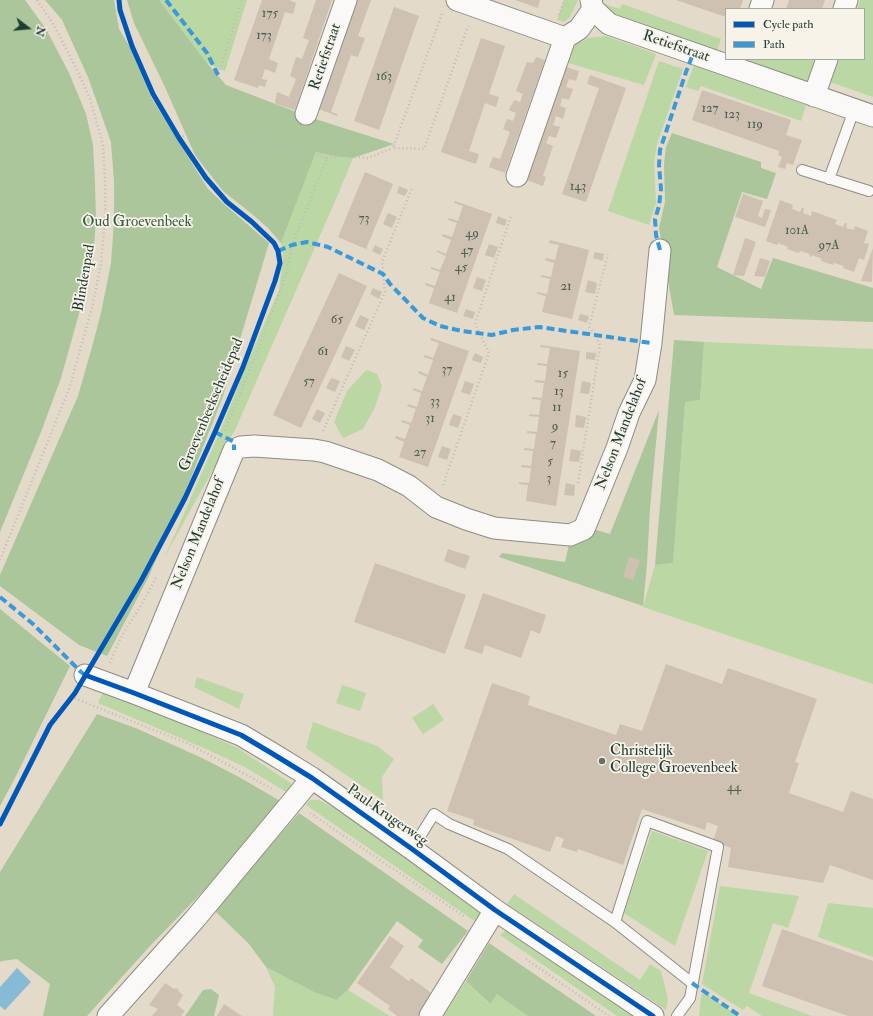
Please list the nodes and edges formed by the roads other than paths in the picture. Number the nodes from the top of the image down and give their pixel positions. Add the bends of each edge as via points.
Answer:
1 (346, 0) edge
2 (592, 4) edge
3 (459, 5) edge
4 (565, 38) junction
5 (827, 60) edge
6 (814, 96) junction
7 (864, 113) edge
8 (306, 114) dead end
9 (802, 170) dead end
10 (517, 176) dead end
11 (829, 179) junction
12 (869, 192) dead end
13 (660, 250) dead end
14 (86, 675) road end
15 (134, 693) junction
16 (312, 778) junction
17 (412, 849) junction
18 (495, 910) junction
19 (615, 922) junction
20 (692, 983) junction
21 (108, 1016) edge
22 (430, 1016) edge
23 (653, 1016) edge
24 (677, 1016) edge

1 - 8 street, Retiefstraat
2 - 4 street, Retiefstraat via 579,29
2 - 6 street, Retiefstraat via 609,24
3 - 4 street
4 - 10 street
5 - 6 street
6 - 7 street, Retiefstraat
7 - 11 lane, Retiefstraat
9 - 11 lane
11 - 12 lane
13 - 15 street, Nelson Mandelahof via 645,380 629,413 584,529 570,535 494,528 436,507 409,486 378,470 337,456 314,450 241,447 234,450
14 - 15 street, Paul Krugerweg
15 - 16 street, Paul Krugerweg via 241,735
16 - 17 street, Paul Krugerweg
16 - 21 street via 195,919
17 - 18 street, Paul Krugerweg
17 - 19 lane via 434,814 449,824 508,849
18 - 22 street
18 - 23 street, Paul Krugerweg
19 - 20 lane
19 - 20 lane via 647,821 718,847
20 - 24 lane via 690,998

